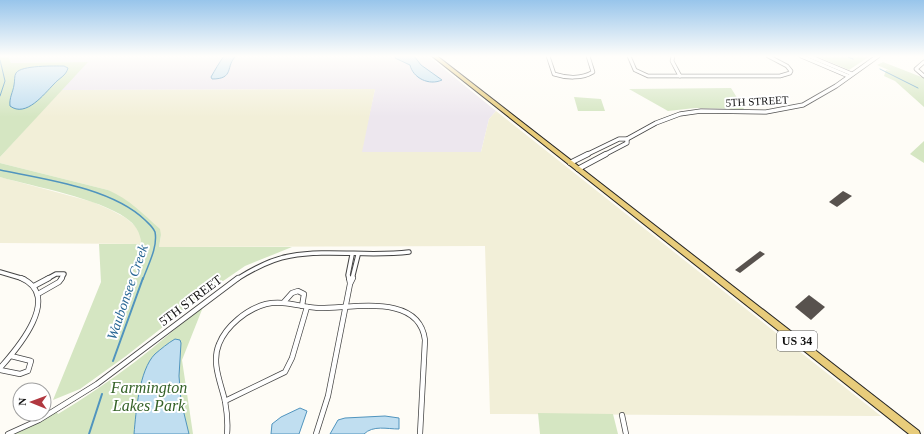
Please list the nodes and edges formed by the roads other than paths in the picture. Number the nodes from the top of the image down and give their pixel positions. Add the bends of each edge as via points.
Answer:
1 (460, 76) edge
2 (848, 76) edge
3 (627, 139) junction
4 (570, 164) junction
5 (578, 170) junction
6 (409, 252) dead end
7 (352, 255) junction
8 (358, 255) junction
9 (0, 272) edge
10 (350, 284) junction
11 (34, 286) junction
12 (38, 294) junction
13 (284, 302) junction
14 (302, 306) junction
15 (307, 307) junction
16 (345, 309) junction
17 (10, 356) junction
18 (0, 369) edge
19 (225, 401) junction
20 (622, 416) dead end
21 (8, 434) edge
22 (227, 434) edge
23 (316, 434) edge
24 (420, 434) edge
25 (626, 434) edge
26 (916, 434) edge

1 - 4 main road, US 34
2 - 3 street, 5TH STREET via 814,100 792,108 754,112 688,112 665,119
3 - 4 street, 5TH STREET via 619,139
3 - 5 street, 5TH STREET via 627,143
4 - 5 main road, US 34
5 - 26 main road, US 34
6 - 8 street, 5TH STREET
7 - 8 street, 5TH STREET
7 - 10 street via 348,275
7 - 21 street, 5TH STREET via 288,256 250,270 85,393 56,412
8 - 10 street
9 - 11 street via 16,275
10 - 16 street
11 - 12 street
11 - 12 street via 56,274 64,274 59,282
12 - 17 street via 38,308 33,324 23,342
13 - 14 street
13 - 14 street via 292,293 298,291 304,294
13 - 19 street via 266,304 239,318 223,337 217,349 215,362
14 - 15 street
15 - 16 street
15 - 19 street via 292,358 284,372
16 - 23 street via 328,396
16 - 24 street via 399,309 407,312 424,329
17 - 18 street
17 - 18 street via 31,361 29,368 17,375
19 - 22 street
20 - 25 street

